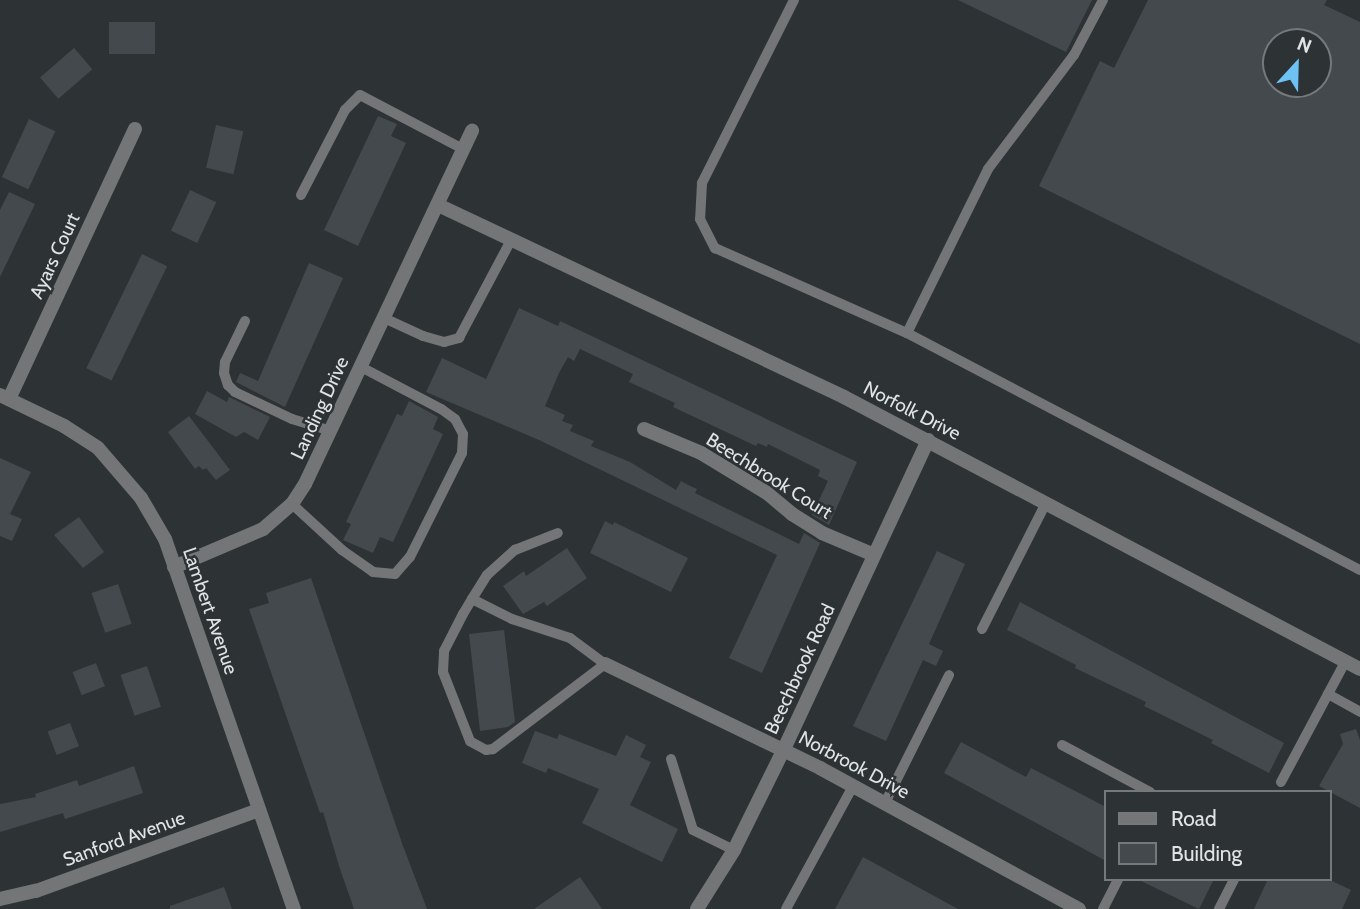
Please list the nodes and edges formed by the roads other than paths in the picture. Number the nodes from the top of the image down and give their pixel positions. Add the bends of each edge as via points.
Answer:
1 (794, 0) edge
2 (1103, 0) edge
3 (135, 129) dead end
4 (472, 130) dead end
5 (463, 149) junction
6 (301, 195) dead end
7 (438, 205) junction
8 (511, 240) junction
9 (384, 318) junction
10 (245, 321) dead end
11 (907, 333) junction
12 (361, 367) junction
13 (5, 397) edge
14 (644, 429) dead end
15 (331, 431) junction
16 (928, 440) junction
17 (1046, 503) junction
18 (292, 504) junction
19 (558, 533) dead end
20 (874, 555) junction
21 (174, 567) junction
22 (1360, 570) edge
23 (472, 599) junction
24 (982, 629) dead end
25 (1345, 662) junction
26 (605, 663) junction
27 (1360, 669) edge
28 (949, 675) dead end
29 (1328, 694) junction
30 (1360, 712) edge
31 (1062, 745) dead end
32 (784, 749) junction
33 (671, 759) dead end
34 (1281, 782) dead end
35 (853, 786) junction
36 (1146, 790) edge
37 (885, 803) junction
38 (259, 810) junction
39 (734, 850) junction
40 (1117, 881) edge
41 (1233, 881) edge
42 (0, 899) edge
43 (294, 909) edge
44 (697, 909) edge
45 (786, 909) edge
46 (1079, 909) edge
47 (1103, 909) edge
48 (1219, 909) edge

1 - 11 lane via 702,183 700,219 715,248
2 - 11 lane via 1074,55 988,169
3 - 13 street, Ayars Court
4 - 5 street, Landing Drive
5 - 6 lane via 360,95 345,110
5 - 7 street, Landing Drive
7 - 8 street, Norfolk Drive
7 - 9 street, Landing Drive
8 - 9 lane via 459,338 444,342
8 - 16 street, Norfolk Drive
9 - 12 street, Landing Drive
10 - 15 lane via 225,362 228,385 292,419
11 - 22 lane
12 - 15 street, Landing Drive
12 - 18 lane via 461,425 464,443 451,476 410,557 395,574 373,572
13 - 21 street, Lambert Avenue via 81,436 118,468 165,539
14 - 20 street, Beechbrook Court via 701,453 768,493 822,533
15 - 18 street, Landing Drive
16 - 17 street, Norfolk Drive
16 - 20 street, Beechbrook Road
17 - 24 lane
17 - 25 street, Norfolk Drive
18 - 21 street, Landing Drive via 263,529
19 - 23 lane via 515,550 487,575
20 - 32 street, Beechbrook Road
21 - 38 street, Lambert Avenue
23 - 26 lane via 512,619 570,638
23 - 26 lane via 444,651 443,671 470,741 477,748 493,749
25 - 27 street, Norfolk Drive
25 - 29 lane
26 - 32 street, Norbrook Drive
28 - 37 lane
29 - 30 lane
29 - 34 lane
31 - 36 lane
32 - 35 street, Norbrook Drive
32 - 39 street, Beechbrook Road
33 - 39 lane via 693,830
35 - 37 street, Norbrook Drive
35 - 45 lane
37 - 46 street, Norbrook Drive
38 - 42 street, Sanford Avenue via 36,891
38 - 43 street, Lambert Avenue
39 - 44 street, Beechbrook Road
40 - 47 lane
41 - 48 lane

